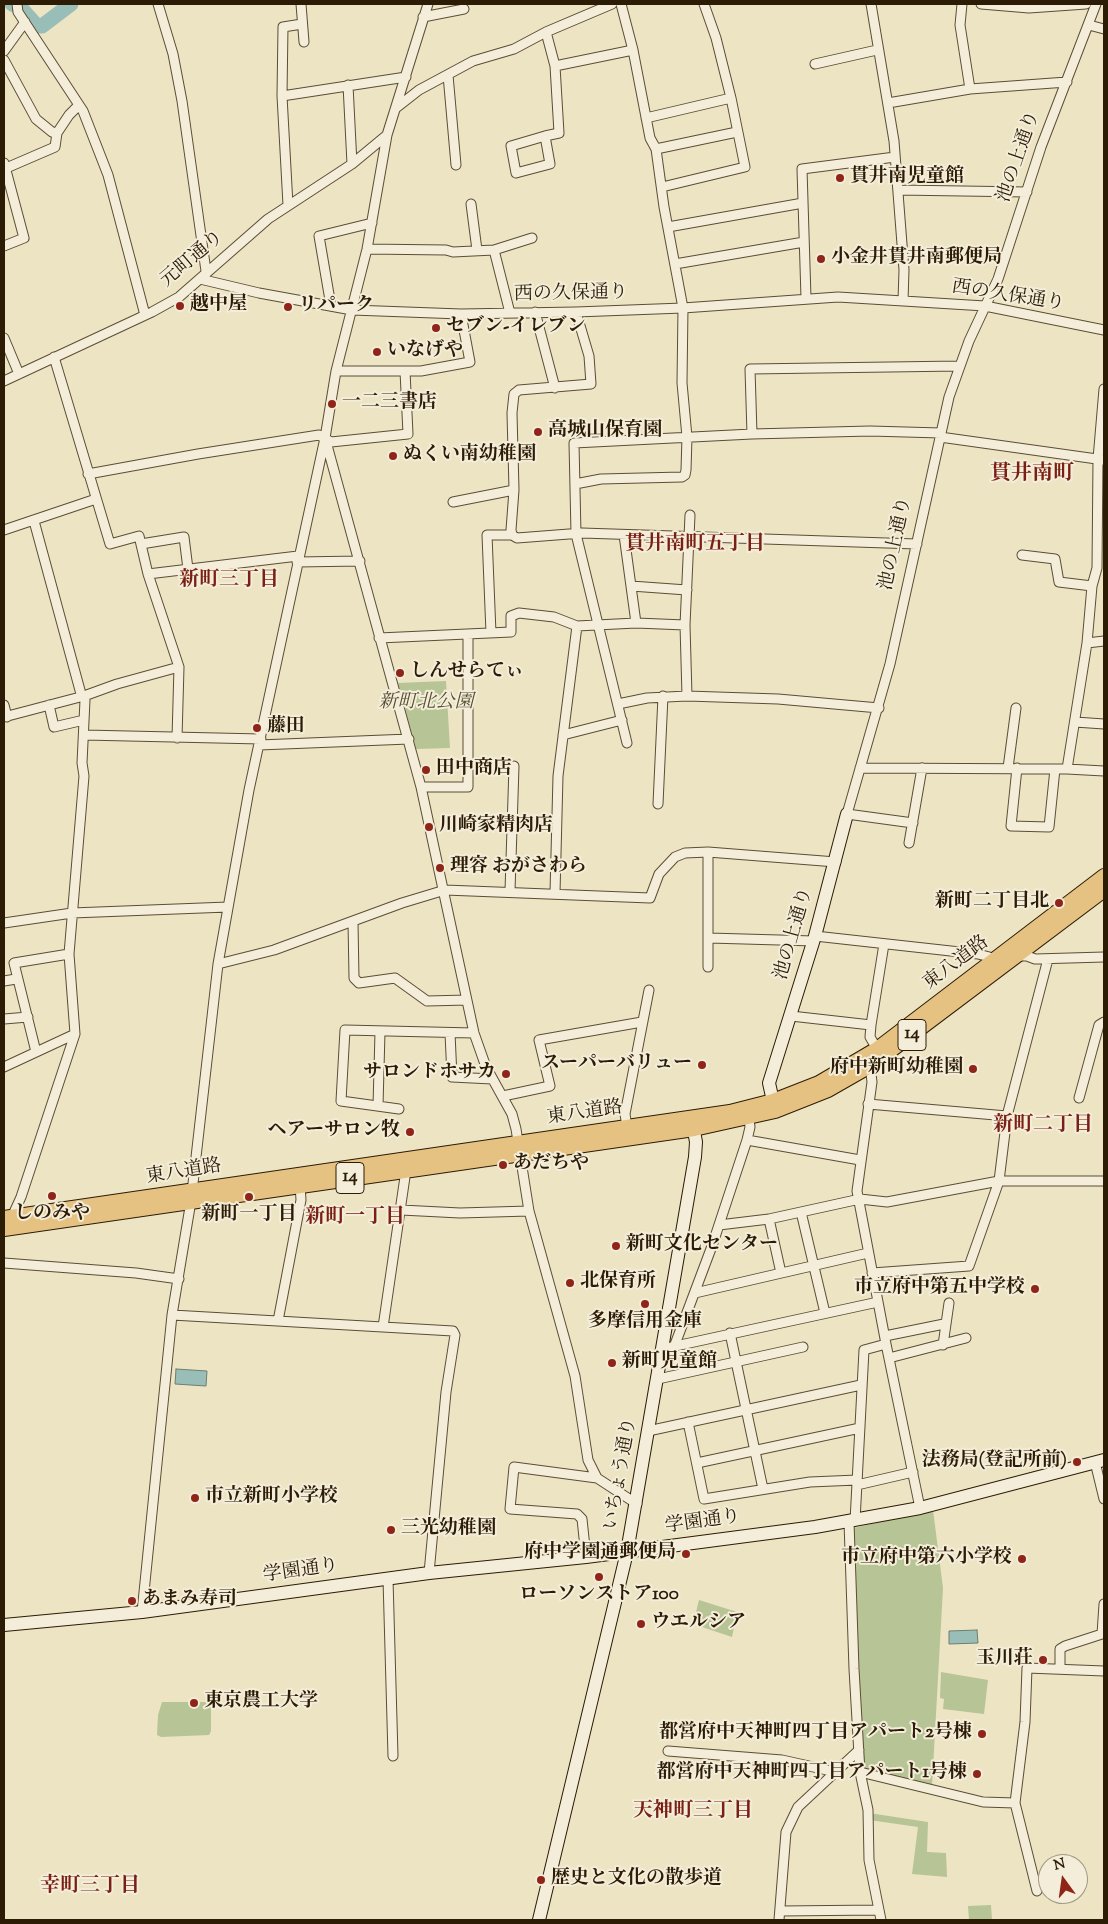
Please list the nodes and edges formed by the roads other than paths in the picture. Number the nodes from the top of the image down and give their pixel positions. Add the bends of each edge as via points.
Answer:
1 (158, 4) edge
2 (301, 4) edge
3 (428, 4) edge
4 (612, 4) edge
5 (621, 4) edge
6 (704, 4) edge
7 (871, 4) edge
8 (962, 4) edge
9 (982, 4) edge
10 (1086, 4) edge
11 (1096, 4) edge
12 (996, 5) edge
13 (17, 6) edge
14 (464, 9) dead end
15 (423, 17) junction
16 (25, 22) junction
17 (302, 24) junction
18 (1089, 25) junction
19 (1104, 30) edge
20 (546, 32) junction
21 (304, 42) dead end
22 (633, 50) junction
23 (877, 50) junction
24 (4, 51) edge
25 (4, 60) edge
26 (815, 64) dead end
27 (555, 66) junction
28 (448, 75) junction
29 (406, 77) junction
30 (1067, 82) junction
31 (348, 85) junction
32 (970, 89) junction
33 (282, 96) junction
34 (731, 98) junction
35 (888, 103) junction
36 (80, 105) junction
37 (396, 108) junction
38 (646, 118) junction
39 (737, 132) junction
40 (56, 133) junction
41 (387, 135) junction
42 (545, 136) junction
43 (656, 149) junction
44 (895, 157) junction
45 (458, 159) dead end
46 (352, 164) junction
47 (5, 166) edge
48 (662, 187) junction
49 (898, 190) junction
50 (1027, 192) junction
51 (803, 203) junction
52 (471, 204) dead end
53 (288, 205) junction
54 (372, 223) junction
55 (668, 227) junction
56 (532, 238) dead end
57 (804, 242) junction
58 (4, 246) edge
59 (367, 249) junction
60 (477, 250) junction
61 (494, 250) junction
62 (675, 264) junction
63 (203, 275) junction
64 (806, 298) junction
65 (903, 301) junction
66 (331, 306) junction
67 (985, 306) junction
68 (683, 308) junction
69 (352, 310) junction
70 (535, 312) junction
71 (576, 312) junction
72 (510, 313) junction
73 (461, 314) junction
74 (145, 315) junction
75 (1104, 330) edge
76 (4, 338) edge
77 (54, 358) junction
78 (959, 366) junction
79 (405, 370) junction
80 (336, 371) junction
81 (19, 374) junction
82 (4, 382) edge
83 (555, 388) junction
84 (1104, 389) edge
85 (752, 434) junction
86 (941, 435) junction
87 (687, 437) junction
88 (325, 438) junction
89 (1101, 460) edge
90 (88, 474) junction
91 (575, 484) junction
92 (514, 490) junction
93 (96, 499) junction
94 (453, 502) dead end
95 (690, 515) dead end
96 (34, 521) junction
97 (4, 530) edge
98 (576, 534) junction
99 (512, 535) junction
100 (624, 535) junction
101 (690, 536) junction
102 (141, 544) junction
103 (917, 544) junction
104 (1022, 555) dead end
105 (298, 559) junction
106 (360, 561) junction
107 (188, 569) junction
108 (148, 574) junction
109 (631, 586) junction
110 (1092, 586) junction
111 (687, 590) junction
112 (636, 623) junction
113 (599, 625) junction
114 (685, 625) junction
115 (576, 626) junction
116 (491, 633) junction
117 (468, 634) junction
118 (379, 638) junction
119 (1104, 641) edge
120 (1087, 643) junction
121 (178, 667) junction
122 (84, 696) junction
123 (663, 696) junction
124 (687, 696) junction
125 (618, 704) junction
126 (4, 705) edge
127 (49, 706) junction
128 (879, 708) junction
129 (1016, 708) dead end
130 (5, 717) edge
131 (84, 720) junction
132 (622, 720) junction
133 (1075, 722) junction
134 (1104, 724) edge
135 (84, 735) junction
136 (563, 735) junction
137 (177, 738) junction
138 (409, 739) junction
139 (260, 742) junction
140 (627, 743) dead end
141 (514, 766) dead end
142 (860, 768) junction
143 (922, 768) junction
144 (1012, 768) junction
145 (1067, 768) junction
146 (1056, 769) junction
147 (1104, 772) edge
148 (421, 787) junction
149 (658, 804) dead end
150 (847, 814) junction
151 (913, 824) junction
152 (910, 843) dead end
153 (708, 852) junction
154 (836, 862) junction
155 (1104, 876) edge
156 (445, 890) junction
157 (1104, 890) edge
158 (510, 891) junction
159 (555, 894) junction
160 (228, 907) junction
161 (72, 913) junction
162 (353, 922) junction
163 (4, 923) edge
164 (709, 938) junction
165 (815, 938) junction
166 (884, 944) junction
167 (69, 954) junction
168 (1017, 956) junction
169 (1104, 957) edge
170 (994, 959) junction
171 (1048, 959) junction
172 (218, 964) junction
173 (708, 967) dead end
174 (16, 979) junction
175 (4, 981) edge
176 (649, 990) dead end
177 (467, 1000) junction
178 (791, 1016) junction
179 (28, 1017) junction
180 (4, 1019) edge
181 (642, 1022) junction
182 (1104, 1022) edge
183 (871, 1025) junction
184 (380, 1032) junction
185 (450, 1033) junction
186 (474, 1033) junction
187 (75, 1034) junction
188 (877, 1049) junction
189 (36, 1052) junction
190 (870, 1066) junction
191 (4, 1067) edge
192 (492, 1079) junction
193 (503, 1096) junction
194 (1079, 1098) dead end
195 (773, 1101) junction
196 (868, 1104) junction
197 (378, 1106) junction
198 (399, 1109) dead end
199 (1007, 1116) junction
200 (749, 1118) junction
201 (693, 1123) junction
202 (627, 1128) junction
203 (747, 1140) junction
204 (520, 1147) junction
205 (860, 1160) junction
206 (406, 1170) junction
207 (999, 1181) junction
208 (1104, 1181) edge
209 (300, 1185) junction
210 (192, 1196) junction
211 (860, 1199) junction
212 (400, 1210) junction
213 (529, 1211) junction
214 (802, 1212) junction
215 (769, 1219) junction
216 (719, 1224) junction
217 (6, 1225) edge
218 (868, 1253) junction
219 (4, 1263) edge
220 (814, 1266) junction
221 (781, 1273) junction
222 (872, 1274) junction
223 (179, 1280) junction
224 (695, 1293) junction
225 (878, 1302) junction
226 (949, 1303) dead end
227 (825, 1313) junction
228 (172, 1315) junction
229 (278, 1321) junction
230 (944, 1324) junction
231 (383, 1327) junction
232 (730, 1333) junction
233 (966, 1338) dead end
234 (885, 1340) junction
235 (943, 1345) junction
236 (803, 1347) dead end
237 (668, 1348) junction
238 (889, 1358) junction
239 (736, 1362) junction
240 (658, 1380) junction
241 (861, 1385) junction
242 (746, 1410) junction
243 (688, 1422) junction
244 (860, 1428) junction
245 (648, 1431) junction
246 (755, 1450) junction
247 (1100, 1461) edge
248 (696, 1463) junction
249 (913, 1472) junction
250 (597, 1478) junction
251 (857, 1482) junction
252 (763, 1489) junction
253 (1104, 1499) edge
254 (637, 1504) junction
255 (920, 1508) junction
256 (852, 1521) junction
257 (627, 1552) junction
258 (586, 1557) junction
259 (429, 1574) junction
260 (388, 1579) junction
261 (1104, 1604) edge
262 (142, 1612) junction
263 (4, 1625) edge
264 (1060, 1669) junction
265 (1104, 1671) edge
266 (859, 1750) junction
267 (668, 1751) dead end
268 (393, 1756) dead end
269 (836, 1772) junction
270 (860, 1772) junction
271 (1015, 1803) junction
272 (1037, 1891) dead end
273 (879, 1910) junction
274 (779, 1916) edge
275 (530, 1920) edge
276 (539, 1920) edge
277 (881, 1920) edge

1 - 63 street via 173,54 182,101
2 - 17 street
3 - 15 street
4 - 20 street
5 - 22 street
6 - 34 street
7 - 23 street
8 - 32 street via 960,25
9 - 12 street
10 - 12 street via 1029,8
11 - 18 street, 池の上通り
13 - 16 street
14 - 15 street
15 - 29 street
16 - 24 street
16 - 36 street
17 - 21 street
17 - 33 street via 283,27
18 - 19 street
18 - 30 street, 池の上通り
20 - 27 street
20 - 28 street via 514,49 474,61
22 - 27 street
22 - 38 street
23 - 26 street
23 - 35 street
25 - 40 street via 36,119
27 - 42 street via 559,133
28 - 37 street
28 - 45 street
29 - 31 street
29 - 37 street
30 - 32 street
30 - 50 street, 池の上通り via 1041,146
31 - 33 street
31 - 46 street
32 - 35 street
33 - 53 street
34 - 38 street
34 - 39 street
35 - 44 street
36 - 40 street
36 - 74 street via 108,175
37 - 41 street
38 - 43 street
39 - 43 street
39 - 48 street via 745,167
40 - 47 street via 55,147
41 - 46 street, 元町通り
41 - 54 street
42 - 42 street via 511,146 516,172 550,164
43 - 48 street
44 - 49 street
44 - 51 street via 802,169
46 - 53 street, 元町通り
47 - 58 street via 24,238
48 - 55 street
49 - 50 street
49 - 65 street
50 - 67 street, 池の上通り via 998,279
51 - 55 street
51 - 57 street
52 - 60 street
53 - 63 street, 元町通り
54 - 59 street
54 - 66 street via 319,236
55 - 62 street
56 - 61 street
57 - 62 street
57 - 64 street
59 - 60 street
59 - 69 street
60 - 61 street
61 - 72 street
62 - 68 street
63 - 66 street, 西の久保通り
63 - 74 street, 元町通り via 179,297
64 - 65 street, 西の久保通り
64 - 68 street, 西の久保通り
65 - 67 street, 西の久保通り
66 - 69 street, 西の久保通り
67 - 75 street, 西の久保通り
67 - 78 street, 池の上通り
68 - 71 street, 西の久保通り
68 - 87 street via 682,383
69 - 73 street, 西の久保通り
69 - 80 street
70 - 71 street, 西の久保通り
70 - 72 street, 西の久保通り
70 - 83 street
71 - 83 street via 589,356 591,384
72 - 73 street, 西の久保通り
73 - 79 street via 470,362
74 - 77 street, 元町通り
76 - 81 street
77 - 81 street, 元町通り
77 - 90 street
78 - 85 street via 750,369
78 - 86 street, 池の上通り
79 - 80 street
79 - 88 street via 408,434 331,442
80 - 88 street
81 - 82 street, 元町通り
83 - 92 street via 519,390 514,394
84 - 89 street
85 - 86 street via 870,431
85 - 87 street
86 - 89 street
86 - 103 street, 池の上通り
87 - 91 street via 686,470 682,477 601,479
87 - 91 street via 574,443
88 - 90 street via 320,435 207,452
88 - 105 street
88 - 106 street
89 - 110 street via 1097,568
90 - 93 street
91 - 98 street
92 - 94 street
92 - 99 street
93 - 96 street
93 - 102 street via 110,544 139,536
95 - 101 street
96 - 97 street
96 - 122 street
98 - 99 street via 517,538
98 - 100 street
98 - 113 street
99 - 116 street via 487,535
100 - 101 street
100 - 109 street
101 - 103 street
101 - 111 street
102 - 107 street via 184,537
102 - 108 street
103 - 128 street, 池の上通り
104 - 110 street via 1055,559 1059,582
105 - 106 street
105 - 107 street
105 - 139 street
106 - 118 street
107 - 108 street
108 - 121 street
109 - 111 street
109 - 112 street
110 - 120 street
111 - 114 street
112 - 113 street
112 - 114 street
113 - 115 street
113 - 125 street
114 - 124 street
115 - 116 street via 554,617 519,613 511,616 511,632
115 - 136 street
116 - 117 street
117 - 118 street
117 - 148 street via 468,787
118 - 138 street
119 - 120 street
120 - 133 street
121 - 122 street
121 - 137 street
122 - 127 street
122 - 131 street
123 - 124 street
123 - 125 street
123 - 149 street
124 - 128 street
125 - 132 street
126 - 130 street
127 - 130 street
127 - 131 street via 54,727
128 - 142 street, 池の上通り
129 - 144 street
131 - 135 street
132 - 136 street
132 - 140 street
133 - 134 street
133 - 145 street
135 - 137 street
135 - 161 street via 82,819
136 - 159 street via 558,776
137 - 139 street
138 - 139 street
138 - 148 street
139 - 160 street
141 - 158 street
142 - 143 street
142 - 150 street, 池の上通り
143 - 144 street
143 - 151 street
144 - 146 street
144 - 146 street via 1011,826 1049,827
145 - 146 street
145 - 147 street
148 - 156 street
150 - 151 street
150 - 154 street, 池の上通り
151 - 152 street
153 - 154 street
153 - 159 street via 675,857 659,874 650,898
153 - 164 street
154 - 165 street, 池の上通り
155 - 170 main road, 東八道路 / 14
156 - 158 street
156 - 162 street
156 - 177 street
157 - 168 main road, 東八道路 / 14
158 - 159 street
160 - 161 street
160 - 172 street
161 - 163 street
161 - 167 street
162 - 172 street via 274,950
162 - 177 street via 354,978 359,983 396,978 427,1001
164 - 165 street
164 - 173 street
165 - 166 street
165 - 178 street, 池の上通り
166 - 170 street via 978,954
166 - 183 street
167 - 174 street via 14,963
167 - 187 street
168 - 170 street
168 - 171 street
168 - 190 main road, 東八道路 / 14
169 - 171 street
170 - 188 main road, 東八道路 / 14
171 - 199 street
172 - 210 street
174 - 175 street
174 - 179 street
176 - 181 street
177 - 186 street
178 - 183 street
178 - 195 street, 池の上通り via 769,1083
179 - 180 street
179 - 189 street
181 - 193 street via 539,1040 550,1086
181 - 202 street via 624,1114
182 - 194 street via 1099,1025
183 - 188 street via 870,1037
184 - 185 street
184 - 197 street
184 - 197 street via 345,1030 341,1101
185 - 186 street
185 - 192 street via 452,1077
186 - 192 street
187 - 189 street
187 - 217 street
188 - 195 main road, 東八道路 / 14 via 819,1083
189 - 191 street
190 - 196 street via 872,1082
190 - 200 main road, 東八道路 / 14 via 811,1098
192 - 193 street
193 - 204 street via 512,1114
195 - 201 main road, 東八道路 / 14
196 - 199 street
196 - 205 street
197 - 198 street
199 - 207 street
200 - 201 main road, 東八道路 / 14
200 - 203 street
201 - 202 main road, 東八道路 / 14
201 - 204 main road, 東八道路 / 14
201 - 237 street, いちょう通り via 696,1142
202 - 204 main road, 東八道路 / 14
203 - 205 street
203 - 216 street
204 - 206 main road, 東八道路 / 14
204 - 210 main road, 東八道路 / 14
204 - 213 street
205 - 211 street via 857,1191
206 - 209 main road, 東八道路 / 14
206 - 212 street
207 - 208 street
207 - 211 street via 886,1202
207 - 222 street via 969,1266
209 - 210 main road, 東八道路 / 14
209 - 229 street via 301,1200
210 - 217 main road, 東八道路 / 14
210 - 223 street
211 - 214 street
211 - 218 street
212 - 213 street via 460,1213
212 - 231 street
213 - 250 street via 575,1376 586,1451
214 - 215 street
214 - 220 street
215 - 216 street
215 - 221 street
216 - 224 street
218 - 220 street
218 - 222 street
219 - 223 street via 136,1273
220 - 221 street
220 - 227 street
221 - 224 street
222 - 225 street
223 - 228 street
224 - 237 street
225 - 227 street
225 - 234 street
226 - 230 street
227 - 232 street
228 - 229 street
228 - 262 street
229 - 231 street
230 - 234 street
230 - 235 street
231 - 259 street via 453,1330 455,1335 446,1392
232 - 237 street
232 - 239 street
233 - 235 street
234 - 238 street
234 - 241 street via 864,1350
235 - 238 street
236 - 239 street
237 - 240 street, いちょう通り
238 - 249 street
239 - 240 street
239 - 242 street
240 - 245 street, いちょう通り
241 - 242 street
241 - 244 street
242 - 243 street
242 - 246 street
243 - 245 street
243 - 248 street
244 - 246 street
244 - 251 street
245 - 254 street, いちょう通り
246 - 248 street
246 - 252 street
247 - 253 street
247 - 255 street, 学園通り
248 - 252 street via 704,1499
249 - 251 street
249 - 255 street
250 - 254 street
250 - 258 street via 514,1467 510,1509 578,1514 582,1519
251 - 252 street via 810,1482
251 - 256 street
254 - 257 street, いちょう通り
255 - 256 street, 学園通り
256 - 257 street, 学園通り
256 - 266 street
257 - 258 street, 学園通り
257 - 276 street, いちょう通り
258 - 259 street, 学園通り
259 - 260 street, 学園通り
260 - 262 street, 学園通り
260 - 268 street
261 - 264 street via 1102,1634 1060,1649
262 - 263 street, 学園通り
264 - 265 street
264 - 271 street via 1027,1668 1025,1722
266 - 269 street
266 - 270 street
267 - 269 street via 782,1760
269 - 274 street via 798,1806 787,1830
270 - 271 street via 983,1802
270 - 273 street via 868,1810 869,1860
271 - 272 street
273 - 274 street
273 - 277 street
275 - 276 street

